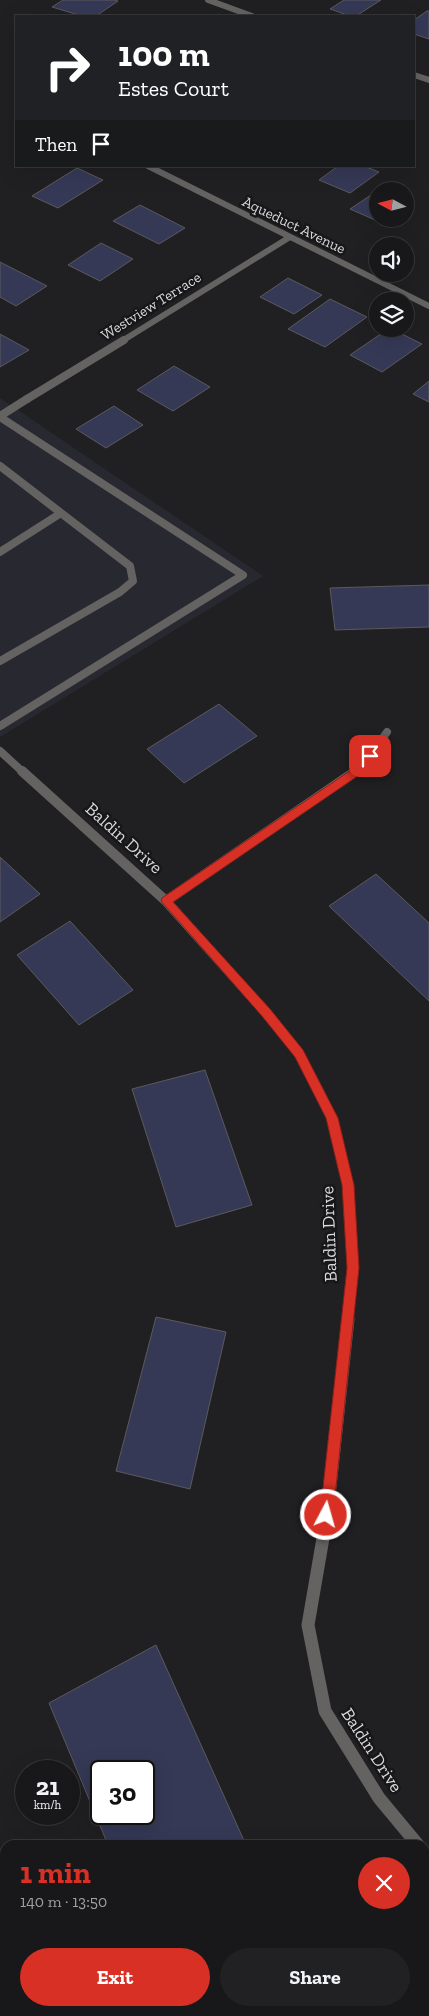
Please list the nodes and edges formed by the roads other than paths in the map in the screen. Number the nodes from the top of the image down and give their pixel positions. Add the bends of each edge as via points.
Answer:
1 (208, 0) edge
2 (249, 15) edge
3 (415, 75) edge
4 (429, 80) edge
5 (150, 167) edge
6 (290, 238) junction
7 (429, 306) edge
8 (0, 416) edge
9 (0, 466) edge
10 (61, 513) junction
11 (0, 552) edge
12 (0, 661) edge
13 (0, 726) edge
14 (387, 732) dead end
15 (0, 751) edge
16 (166, 901) junction
17 (414, 1840) edge

1 - 2 street
3 - 4 street
5 - 6 street, Aqueduct Avenue
6 - 7 street, Aqueduct Avenue
6 - 8 street, Westview Terrace
8 - 13 street via 243,575
9 - 10 street
10 - 11 street
10 - 12 street via 130,566 133,580 120,592
14 - 16 street via 361,768
15 - 16 street, Baldin Drive
16 - 17 street, Baldin Drive via 299,1053 332,1118 348,1185 353,1268 326,1515 308,1625 325,1711 379,1798

